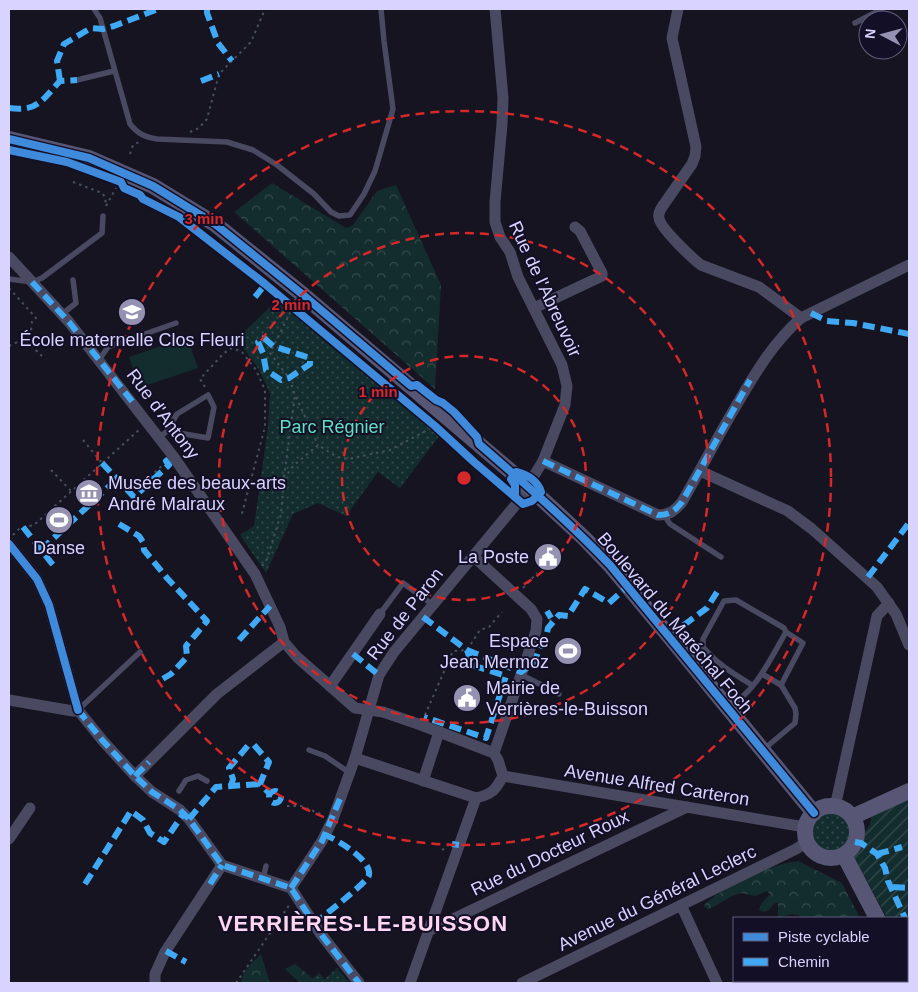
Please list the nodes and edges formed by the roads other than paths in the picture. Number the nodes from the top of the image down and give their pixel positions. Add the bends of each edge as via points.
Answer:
1 (94, 9) edge
2 (381, 9) edge
3 (495, 9) edge
4 (678, 9) edge
5 (882, 9) edge
6 (855, 23) dead end
7 (114, 71) junction
8 (77, 80) dead end
9 (9, 139) edge
10 (103, 216) road end
11 (575, 227) dead end
12 (9, 257) edge
13 (909, 265) edge
14 (9, 279) edge
15 (73, 280) dead end
16 (32, 282) junction
17 (534, 308) junction
18 (63, 316) junction
19 (801, 318) junction
20 (176, 324) dead end
21 (99, 360) junction
22 (163, 434) junction
23 (543, 461) junction
24 (700, 471) junction
25 (528, 486) junction
26 (664, 515) junction
27 (9, 544) edge
28 (472, 556) junction
29 (721, 557) dead end
30 (889, 603) junction
31 (432, 605) junction
32 (380, 614) joint
33 (786, 632) junction
34 (284, 642) junction
35 (909, 645) edge
36 (703, 647) junction
37 (140, 652) dead end
38 (688, 659) junction
39 (520, 674) junction
40 (762, 674) junction
41 (752, 685) junction
42 (781, 685) junction
43 (330, 686) junction
44 (559, 694) dead end
45 (9, 700) edge
46 (727, 707) junction
47 (78, 710) junction
48 (369, 711) junction
49 (439, 732) junction
50 (309, 750) dead end
51 (762, 751) junction
52 (494, 753) junction
53 (355, 758) junction
54 (350, 773) junction
55 (135, 776) junction
56 (503, 776) junction
57 (207, 781) dead end
58 (423, 781) junction
59 (179, 791) dead end
60 (909, 791) edge
61 (476, 798) junction
62 (835, 806) junction
63 (687, 807) junction
64 (30, 808) dead end
65 (814, 813) junction
66 (852, 817) junction
67 (806, 835) junction
68 (9, 839) edge
69 (844, 855) junction
70 (222, 864) junction
71 (266, 866) dead end
72 (264, 879) junction
73 (291, 888) junction
74 (681, 905) junction
75 (876, 917) edge
76 (428, 932) junction
77 (155, 983) edge
78 (359, 983) edge
79 (410, 983) edge
80 (522, 983) edge
81 (717, 983) edge

1 - 7 lane via 100,18
2 - 7 lane via 393,109 375,171 350,215 340,216 331,212 314,194 253,150 227,142 146,138 130,124
3 - 17 street, Rue de l'Abreuvoir via 502,107 494,222
4 - 19 street via 672,38 696,147 692,164 662,206 659,213 661,224 700,265 759,287
5 - 6 lane
7 - 8 lane
9 - 25 street, Boulevard du Maréchal Foch via 89,158 153,186 215,224 297,300 440,420
10 - 16 lane via 102,233
11 - 17 street via 602,276
12 - 16 street, Rue d'Antony
13 - 19 street
14 - 16 lane
15 - 18 lane via 76,303
16 - 18 street, Rue d'Antony
17 - 23 street, Rue de l'Abreuvoir via 562,365 567,386 565,405
18 - 21 street, Rue d'Antony
19 - 24 street via 772,347 750,380
20 - 21 lane via 108,347
21 - 22 street, Rue d'Antony
22 - 22 lane via 208,438 214,407 208,395 177,414
22 - 34 street, Rue d'Antony via 255,574
23 - 25 street, Rue de l'Abreuvoir
23 - 26 street via 639,507
24 - 26 street via 676,510
24 - 30 street via 793,514 851,561
25 - 28 street, Rue de Paron
25 - 38 street, Boulevard du Maréchal Foch via 610,565
26 - 29 lane via 670,524
27 - 47 street via 37,579 48,605
28 - 31 street, Rue de Paron
28 - 39 street via 537,618 536,631
30 - 35 street
30 - 62 street via 877,616
31 - 32 lane via 403,583
31 - 48 street, Rue de Paron via 379,675
32 - 43 street
33 - 36 lane via 736,600 728,600 724,601 708,628
33 - 40 lane
33 - 42 lane via 803,642
34 - 43 street, Rue d'Antony
34 - 55 street via 217,694
36 - 38 lane
36 - 41 lane via 728,670
37 - 47 lane
38 - 46 street, Boulevard du Maréchal Foch
39 - 44 lane
39 - 52 street
40 - 41 lane
40 - 42 lane
41 - 46 lane via 738,702
42 - 51 lane via 795,708 795,723
43 - 48 street, Rue d'Antony via 356,708
45 - 47 street
46 - 51 street, Boulevard du Maréchal Foch
47 - 55 street
48 - 49 street, Rue d'Antony via 382,712
48 - 53 street, Rue de Paron
49 - 52 street, Rue d'Antony
49 - 58 street
50 - 54 lane via 325,756
51 - 65 street, Boulevard du Maréchal Foch
52 - 56 street
53 - 54 street, Rue de Paron
53 - 58 street
54 - 73 street, Rue de Paron via 333,819
55 - 70 street via 190,819
56 - 61 street via 496,789
56 - 63 street, Avenue Alfred Carteron
57 - 59 lane via 198,776 186,780
58 - 61 street
60 - 66 street
61 - 76 street
62 - 65 street
62 - 66 street
63 - 67 street, Avenue Alfred Carteron
63 - 76 street, Rue du Docteur Roux
64 - 68 street
65 - 67 street via 808,819
66 - 69 street via 857,829 855,842
67 - 69 street via 812,850 818,855 827,858
67 - 74 street, Avenue du Général Leclerc via 796,849
69 - 75 street
70 - 72 street
70 - 77 street via 165,952 155,974
71 - 72 lane
72 - 73 street
73 - 78 street via 320,933
74 - 80 street, Avenue du Général Leclerc
74 - 81 street
76 - 79 street

